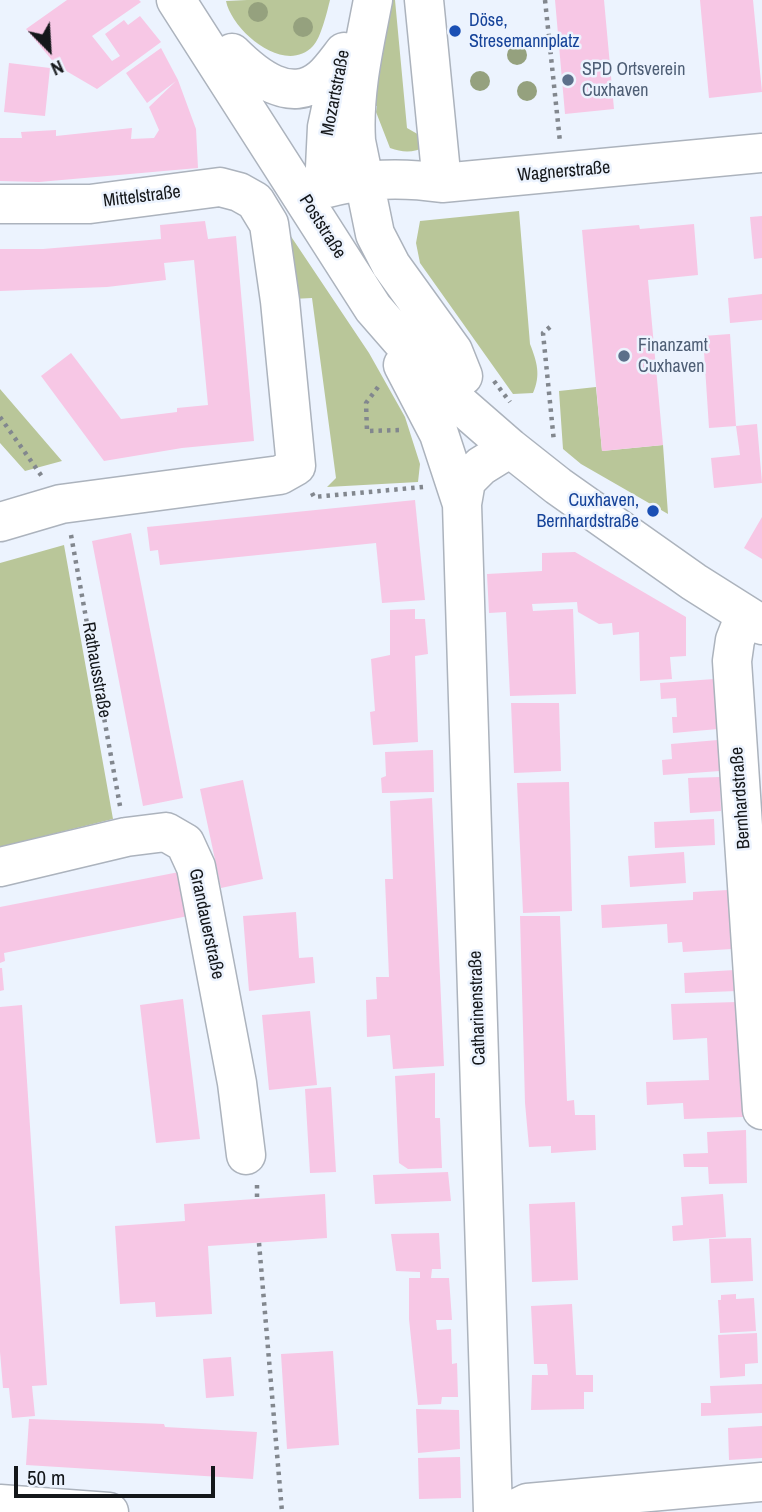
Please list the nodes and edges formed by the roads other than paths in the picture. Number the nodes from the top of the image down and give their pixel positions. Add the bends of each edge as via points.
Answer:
1 (176, 0) edge
2 (355, 0) edge
3 (373, 0) edge
4 (424, 0) edge
5 (344, 52) junction
6 (232, 53) junction
7 (762, 153) edge
8 (442, 183) junction
9 (339, 195) junction
10 (0, 204) edge
11 (373, 308) junction
12 (502, 441) junction
13 (448, 495) junction
14 (0, 522) edge
15 (753, 620) edge
16 (0, 867) edge
17 (762, 1110) edge
18 (246, 1155) dead end
19 (762, 1482) edge
20 (0, 1504) edge
21 (109, 1512) edge
22 (493, 1512) edge
23 (509, 1512) edge

1 - 6 street, Poststraße
1 - 9 street, Poststraße
2 - 5 street, Mozartstraße
3 - 9 street, Mozartstraße via 358,81 356,141
4 - 8 street
5 - 6 street via 324,77 300,88 273,86 250,72
5 - 9 street, Mozartstraße via 327,127
6 - 9 street, Poststraße
7 - 8 street, Wagnerstraße
8 - 9 street, Wagnerstraße via 411,178
9 - 11 street, Poststraße
9 - 12 street, Poststraße via 396,299 463,376
10 - 14 street, Mittelstraße via 90,204 220,187 255,201 269,224 296,466 281,475 61,504
11 - 12 street, Poststraße via 448,394
11 - 13 street, Catharinenstraße via 439,434 454,486
12 - 13 street, Catharinenstraße
12 - 15 street, Poststraße via 608,522
13 - 22 street, Catharinenstraße
15 - 17 street, Bernhardstraße via 735,640 732,661
16 - 18 street, Grandauerstraße via 166,832 186,843 196,867
19 - 23 street via 527,1503
20 - 21 street

